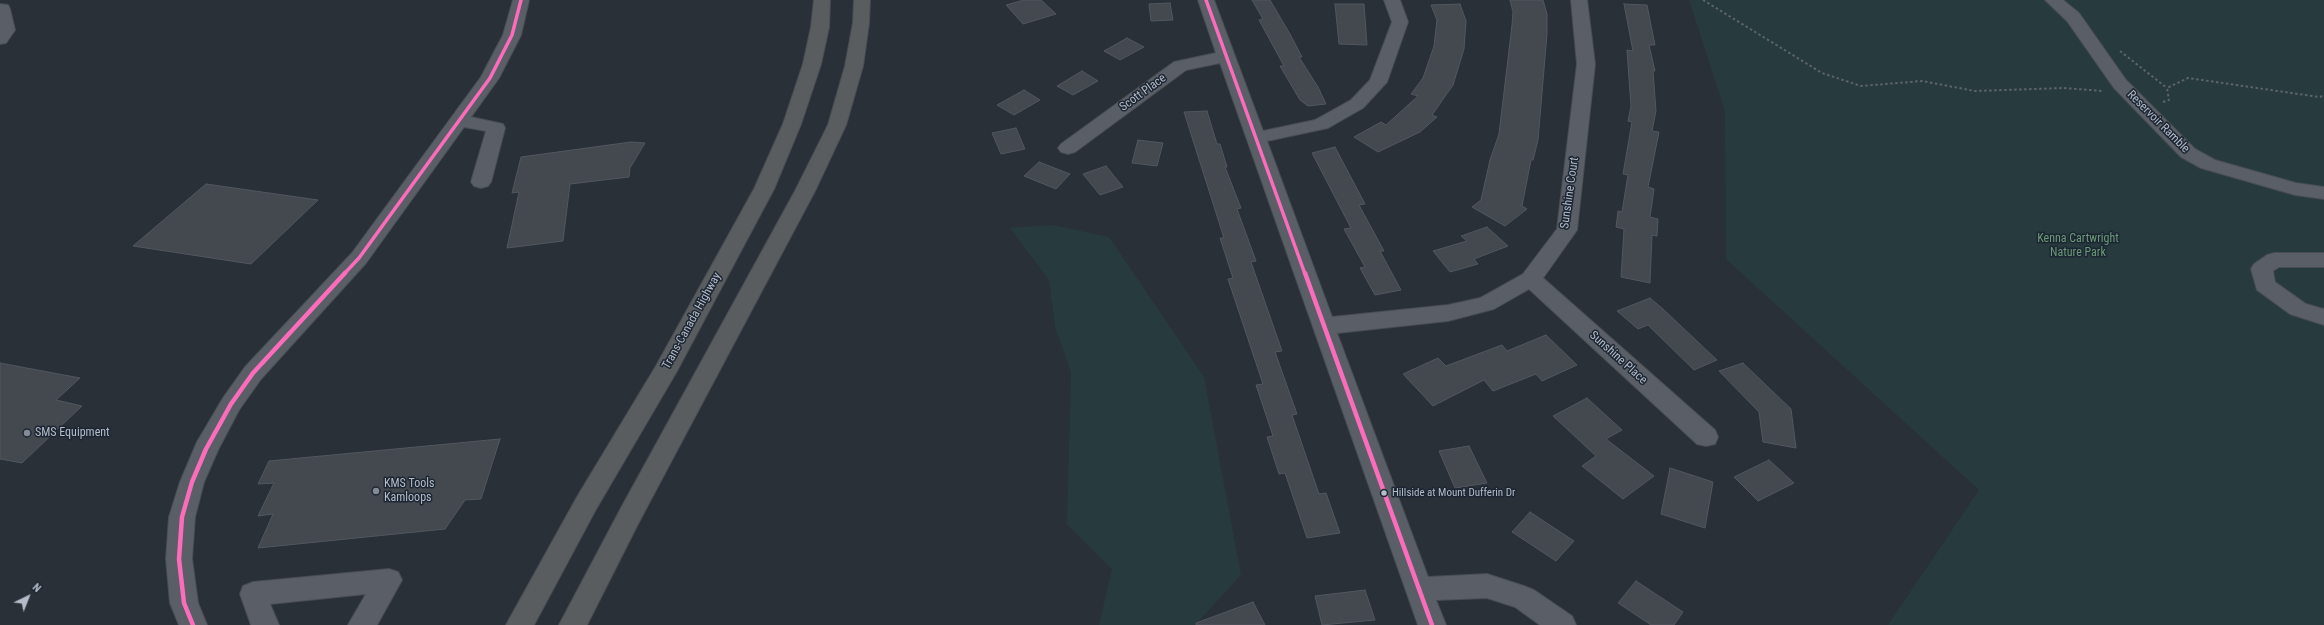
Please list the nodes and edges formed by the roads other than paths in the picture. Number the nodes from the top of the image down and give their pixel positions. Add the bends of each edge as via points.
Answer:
1 (521, 0) edge
2 (822, 0) edge
3 (862, 0) edge
4 (1206, 0) edge
5 (1392, 0) edge
6 (1579, 0) edge
7 (2053, 0) edge
8 (0, 9) edge
9 (0, 39) edge
10 (1226, 56) junction
11 (459, 120) junction
12 (1255, 138) junction
13 (1068, 148) dead end
14 (481, 182) dead end
15 (2324, 193) edge
16 (2324, 260) edge
17 (1531, 279) junction
18 (2324, 317) edge
19 (1323, 326) junction
20 (1706, 437) dead end
21 (1420, 589) junction
22 (193, 625) edge
23 (266, 625) edge
24 (362, 625) edge
25 (520, 625) edge
26 (573, 625) edge
27 (1432, 625) edge
28 (1562, 625) edge

1 - 11 street via 512,35 490,78
2 - 25 highway, Trans-Canada Highway via 820,27 812,64 792,124 764,189 665,371 586,504
3 - 26 highway via 854,66 837,125 806,191
4 - 10 street
5 - 12 street via 1400,22 1378,82 1357,104 1321,124
6 - 17 street, Sunshine Court via 1586,64 1567,230
7 - 15 street, Reservoir Ramble via 2073,17 2120,84 2188,153 2208,164 2295,189
8 - 9 street via 6,30
10 - 12 street
10 - 13 street, Scott Place via 1180,66
11 - 14 street via 496,128
11 - 22 street via 360,258 253,373 231,404 206,449 192,482 182,517 180,566 184,603
12 - 19 street
16 - 18 street via 2274,260 2262,269 2265,285 2298,309
17 - 19 street, Sunshine Court via 1486,304 1448,313
17 - 20 street, Sunshine Place
19 - 21 street
21 - 27 street
21 - 28 street via 1487,586 1524,598
23 - 24 street via 253,594 389,580

